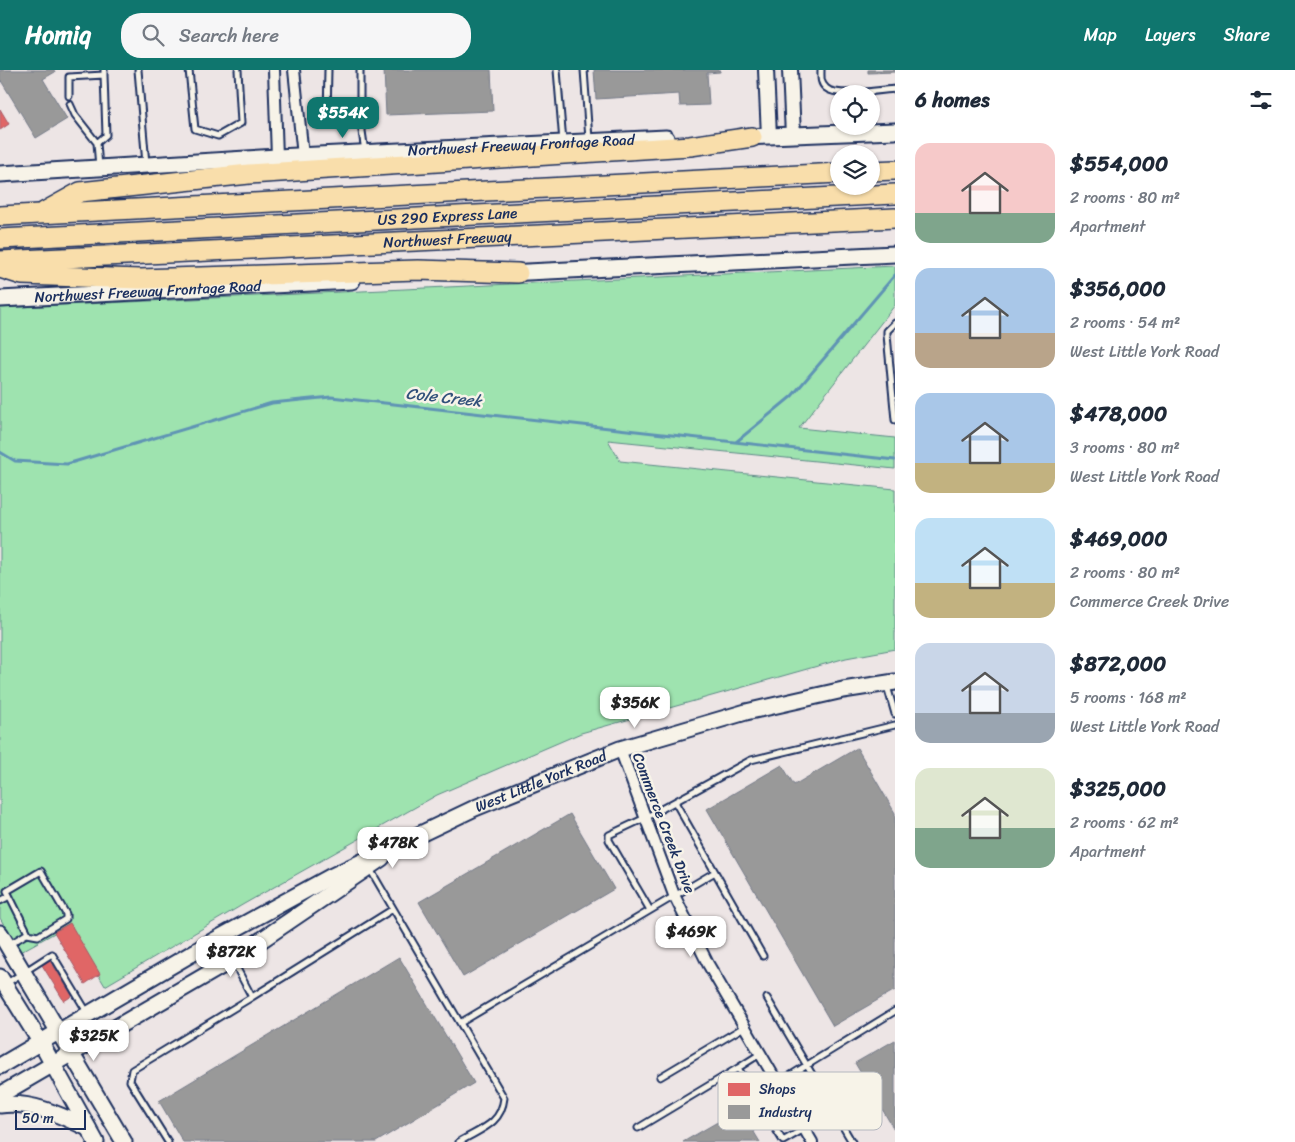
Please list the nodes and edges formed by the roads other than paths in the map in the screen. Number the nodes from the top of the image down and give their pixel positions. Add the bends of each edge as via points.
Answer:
1 (146, 70) edge
2 (189, 70) edge
3 (238, 70) edge
4 (294, 70) edge
5 (328, 70) edge
6 (360, 70) edge
7 (557, 70) edge
8 (584, 70) edge
9 (766, 70) edge
10 (790, 70) edge
11 (820, 70) edge
12 (276, 71) edge
13 (104, 72) edge
14 (139, 72) edge
15 (895, 89) edge
16 (70, 96) dead end
17 (70, 104) dead end
18 (360, 117) junction
19 (895, 130) edge
20 (793, 135) junction
21 (760, 137) junction
22 (589, 142) junction
23 (97, 143) junction
24 (563, 143) junction
25 (365, 153) junction
26 (303, 156) junction
27 (276, 157) junction
28 (146, 164) junction
29 (99, 168) junction
30 (895, 170) edge
31 (880, 171) edge
32 (830, 173) edge
33 (0, 174) edge
34 (895, 194) edge
35 (40, 214) junction
36 (0, 216) edge
37 (895, 218) edge
38 (0, 239) edge
39 (895, 254) edge
40 (0, 261) edge
41 (0, 268) edge
42 (518, 273) junction
43 (0, 299) edge
44 (895, 322) edge
45 (895, 420) edge
46 (891, 682) edge
47 (895, 714) edge
48 (895, 725) edge
49 (620, 749) junction
50 (675, 802) junction
51 (645, 818) junction
52 (397, 846) junction
53 (370, 868) junction
54 (715, 872) junction
55 (674, 895) junction
56 (8, 897) junction
57 (0, 902) edge
58 (393, 909) junction
59 (650, 910) junction
60 (27, 934) junction
61 (4, 940) edge
62 (763, 956) dead end
63 (232, 960) junction
64 (23, 973) junction
65 (2, 981) edge
66 (252, 997) junction
67 (767, 998) dead end
68 (895, 1011) edge
69 (90, 1015) junction
70 (460, 1023) junction
71 (744, 1026) junction
72 (59, 1032) junction
73 (41, 1043) junction
74 (72, 1053) junction
75 (760, 1054) junction
76 (52, 1065) junction
77 (806, 1065) junction
78 (0, 1066) edge
79 (738, 1068) junction
80 (731, 1072) edge
81 (740, 1072) edge
82 (771, 1072) edge
83 (795, 1072) edge
84 (810, 1072) edge
85 (660, 1077) dead end
86 (718, 1080) edge
87 (0, 1094) edge
88 (0, 1105) edge
89 (88, 1128) junction
90 (638, 1128) dead end
91 (777, 1130) edge
92 (800, 1130) edge
93 (805, 1130) edge
94 (845, 1130) edge
95 (96, 1142) edge
96 (124, 1142) edge
97 (168, 1142) edge
98 (458, 1142) edge
99 (812, 1142) edge
100 (852, 1142) edge

1 - 14 lane
2 - 3 lane via 195,129 218,136 241,123
4 - 26 street
5 - 18 lane via 327,116
6 - 18 lane
7 - 24 lane
8 - 22 lane
9 - 21 street
10 - 20 street
11 - 15 lane via 825,88 836,93
12 - 27 street
13 - 16 lane via 69,76
13 - 23 lane via 106,135
14 - 28 lane
17 - 23 lane
18 - 25 lane
19 - 20 main road, Northwest Freeway Frontage Road
20 - 21 main road, Northwest Freeway Frontage Road
21 - 22 main road, Northwest Freeway Frontage Road
21 - 35 highway via 690,146 249,174 80,192
22 - 24 main road, Northwest Freeway Frontage Road
23 - 29 lane
24 - 25 main road, Northwest Freeway Frontage Road
25 - 26 main road, Northwest Freeway Frontage Road
26 - 27 main road, Northwest Freeway Frontage Road
27 - 28 main road, Northwest Freeway Frontage Road
28 - 29 main road, Northwest Freeway Frontage Road
29 - 33 main road, Northwest Freeway Frontage Road
30 - 31 highway
32 - 35 highway
34 - 38 highway, US 290 Express Lane
35 - 36 highway
37 - 40 highway, Northwest Freeway
39 - 42 main road, Northwest Freeway Frontage Road
41 - 42 highway via 22,275 140,279 418,270
42 - 43 main road, Northwest Freeway Frontage Road
44 - 45 lane via 887,336
46 - 47 lane
46 - 49 main road, West Little York Road via 746,712
48 - 50 lane via 752,760
49 - 51 street, Commerce Creek Drive
49 - 52 main road, West Little York Road via 475,808
50 - 51 lane
50 - 54 lane
51 - 55 street, Commerce Creek Drive
51 - 59 lane via 609,835 609,840
52 - 53 main road, West Little York Road
52 - 69 main road, West Little York Road via 330,876
53 - 58 lane
53 - 63 main road, West Little York Road
54 - 55 lane
54 - 62 lane
55 - 59 lane
55 - 71 street, Commerce Creek Drive via 708,964
56 - 57 lane
56 - 60 lane
56 - 60 lane via 8,890 41,871 66,914 66,919 38,936
58 - 66 lane
58 - 70 lane
59 - 70 lane
60 - 61 lane
61 - 64 main road
63 - 66 lane
63 - 74 main road, West Little York Road
64 - 65 lane
64 - 69 lane via 52,954
64 - 72 main road
65 - 73 main road
66 - 97 lane via 132,1070 130,1081
67 - 77 lane
68 - 77 lane
69 - 72 main road, West Little York Road
70 - 98 lane via 504,1098 502,1111 495,1120
71 - 75 street, Commerce Creek Drive
71 - 85 lane
72 - 73 main road, West Little York Road
72 - 74 main road
73 - 76 main road
73 - 78 main road, West Little York Road
74 - 76 main road, West Little York Road
74 - 96 main road
75 - 79 lane
75 - 82 street, Commerce Creek Drive
76 - 87 main road, West Little York Road
76 - 89 main road
77 - 83 lane
77 - 84 lane
79 - 80 lane
79 - 81 lane
86 - 90 lane
88 - 89 main road via 16,1103 54,1112
89 - 95 main road
91 - 92 lane via 783,1140
93 - 99 street, Commerce Creek Drive
94 - 100 lane

